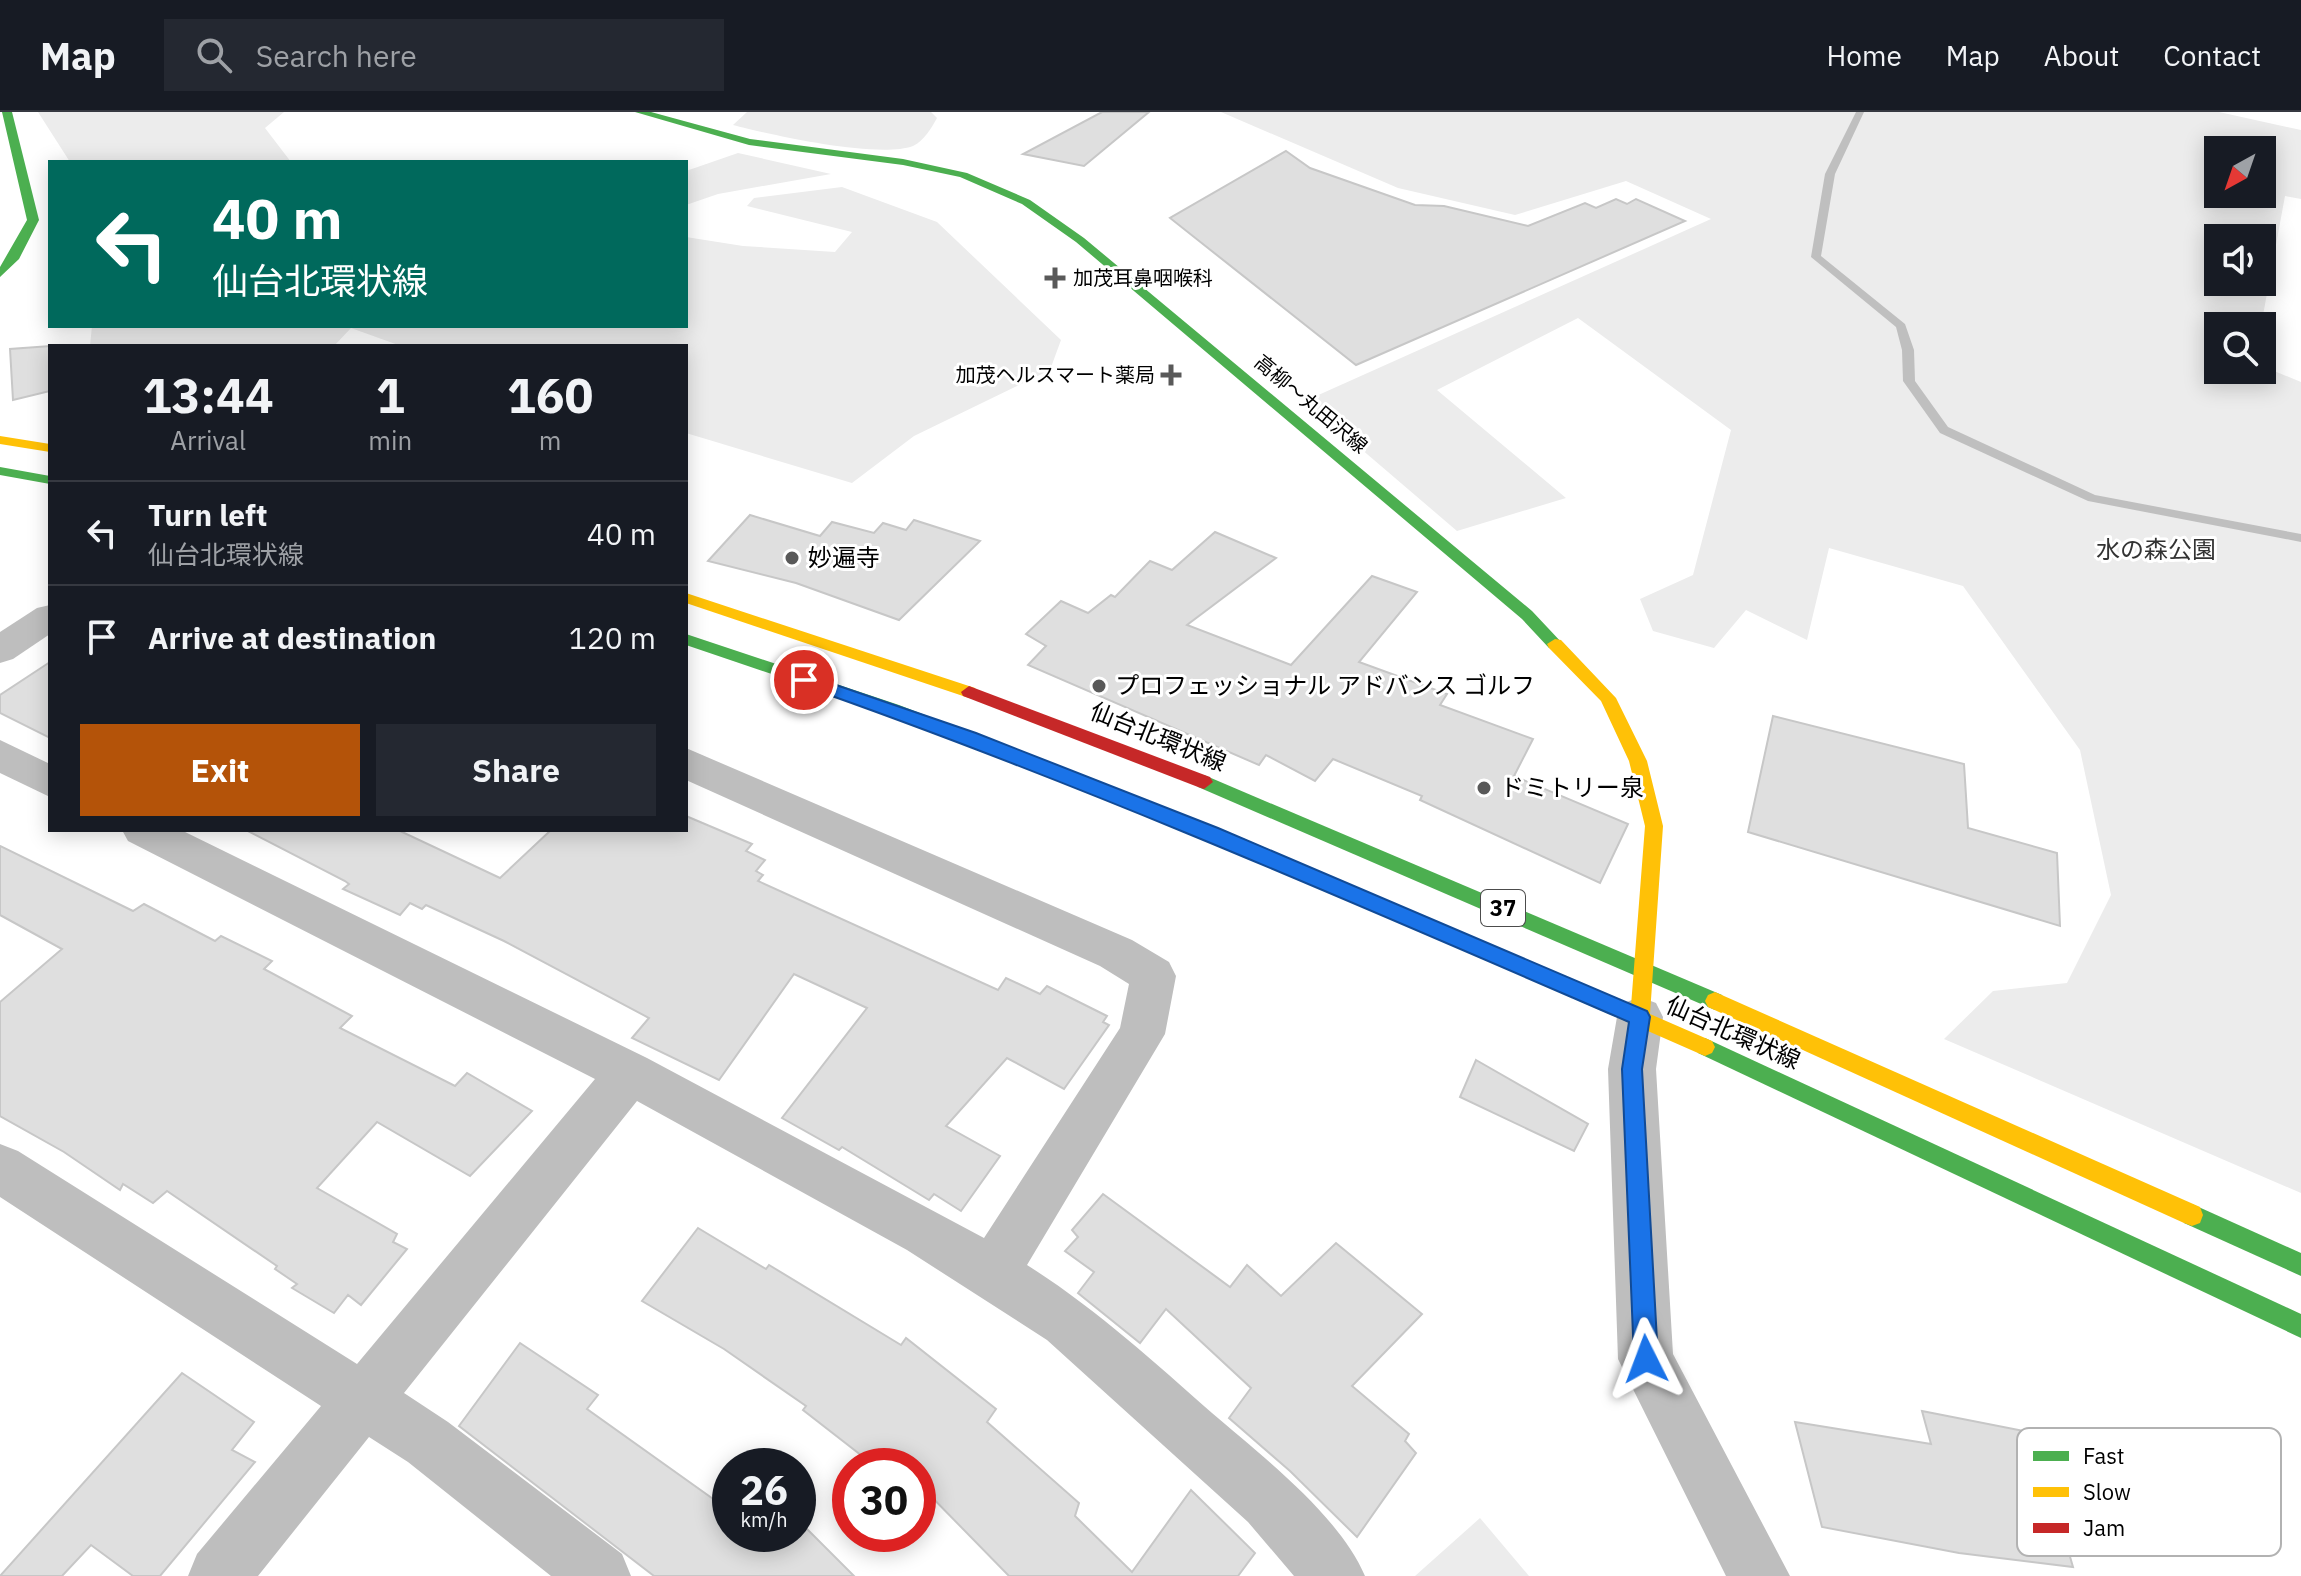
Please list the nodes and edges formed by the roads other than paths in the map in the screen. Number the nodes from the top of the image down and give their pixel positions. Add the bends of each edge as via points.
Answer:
1 (7, 112) edge
2 (640, 112) edge
3 (0, 274) edge
4 (0, 440) edge
5 (48, 448) edge
6 (0, 471) edge
7 (48, 480) edge
8 (688, 599) edge
9 (48, 618) edge
10 (688, 640) edge
11 (0, 650) edge
12 (0, 755) edge
13 (688, 764) edge
14 (48, 781) edge
15 (147, 832) edge
16 (1641, 993) junction
17 (630, 1073) junction
18 (0, 1168) edge
19 (2301, 1265) edge
20 (992, 1273) junction
21 (2301, 1326) edge
22 (360, 1400) junction
23 (219, 1576) edge
24 (600, 1576) edge
25 (1334, 1576) edge
26 (1759, 1576) edge

1 - 3 main road via 33,220
2 - 16 main road, 高柳～丸田沢線 via 749,142 963,175 1026,202 1080,240 1527,615 1608,698 1638,761 1654,826
4 - 5 main road
6 - 7 main road
8 - 16 main road, 仙台北環状線 / 37 via 902,668 1248,799
9 - 11 street
10 - 16 main road, 仙台北環状線 / 37 via 970,737
12 - 14 street
13 - 20 street via 1116,953 1153,976 1142,1034
15 - 17 street
16 - 19 main road, 仙台北環状線 / 37
16 - 21 main road, 仙台北環状線 / 37
16 - 26 street via 1632,1069 1646,1359
17 - 20 street
17 - 22 street
18 - 22 street
20 - 25 street via 1066,1321 1269,1501
22 - 23 street
22 - 24 street via 428,1442

